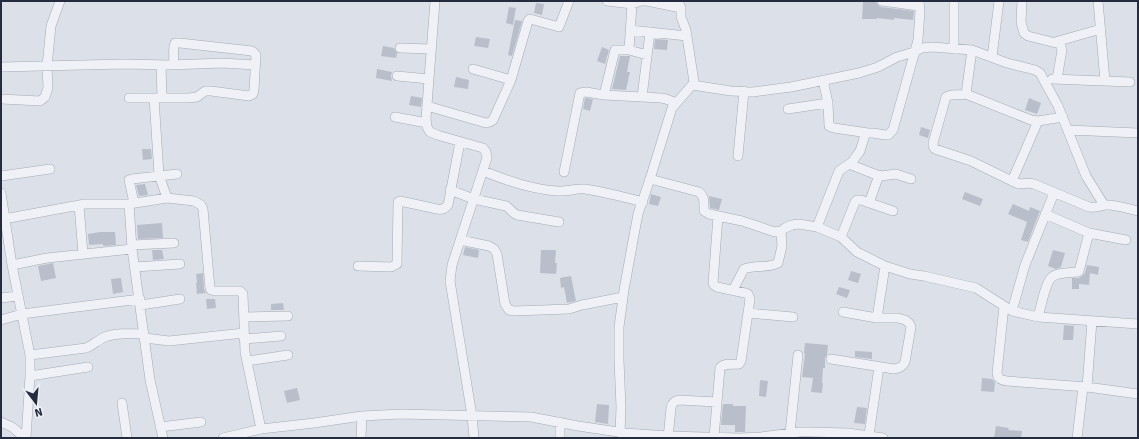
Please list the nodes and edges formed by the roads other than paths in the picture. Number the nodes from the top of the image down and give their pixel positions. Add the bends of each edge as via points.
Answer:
1 (60, 1) edge
2 (435, 1) edge
3 (569, 1) edge
4 (607, 1) edge
5 (882, 1) edge
6 (954, 1) edge
7 (999, 1) edge
8 (1022, 1) edge
9 (1098, 1) edge
10 (919, 3) edge
11 (632, 4) junction
12 (680, 4) edge
13 (1101, 29) junction
14 (630, 30) junction
15 (650, 32) junction
16 (687, 36) junction
17 (1055, 42) junction
18 (400, 48) dead end
19 (954, 48) junction
20 (431, 49) junction
21 (629, 50) junction
22 (972, 50) junction
23 (914, 52) junction
24 (647, 56) junction
25 (992, 58) junction
26 (166, 65) junction
27 (255, 65) junction
28 (47, 66) junction
29 (1, 67) edge
30 (473, 69) dead end
31 (397, 76) dead end
32 (429, 79) junction
33 (1043, 79) junction
34 (1057, 79) junction
35 (512, 80) junction
36 (823, 80) junction
37 (1105, 81) junction
38 (1130, 82) dead end
39 (692, 85) junction
40 (744, 91) junction
41 (966, 94) junction
42 (604, 95) junction
43 (642, 97) junction
44 (129, 98) dead end
45 (158, 98) junction
46 (1, 99) edge
47 (676, 103) junction
48 (828, 103) junction
49 (427, 106) junction
50 (788, 109) dead end
51 (395, 117) dead end
52 (1063, 117) junction
53 (1038, 121) junction
54 (426, 123) junction
55 (1068, 130) junction
56 (868, 133) junction
57 (1138, 133) edge
58 (460, 142) junction
59 (738, 156) dead end
60 (849, 164) junction
61 (50, 169) dead end
62 (483, 171) junction
63 (564, 172) dead end
64 (177, 174) dead end
65 (879, 175) junction
66 (1, 176) edge
67 (159, 176) junction
68 (911, 178) dead end
69 (650, 179) junction
70 (1012, 181) junction
71 (450, 190) junction
72 (1, 193) edge
73 (1054, 193) junction
74 (166, 198) junction
75 (474, 198) junction
76 (643, 202) junction
77 (869, 202) junction
78 (132, 204) junction
79 (79, 205) junction
80 (1104, 205) junction
81 (893, 211) dead end
82 (1138, 211) edge
83 (1045, 214) junction
84 (718, 216) junction
85 (4, 219) junction
86 (559, 222) dead end
87 (817, 227) junction
88 (781, 231) junction
89 (1089, 233) junction
90 (841, 237) junction
91 (460, 240) junction
92 (1126, 240) dead end
93 (174, 243) dead end
94 (132, 247) junction
95 (5, 252) edge
96 (83, 254) junction
97 (180, 264) dead end
98 (12, 265) junction
99 (358, 266) dead end
100 (885, 266) junction
101 (135, 267) junction
102 (733, 290) junction
103 (18, 296) junction
104 (623, 297) junction
105 (1, 298) edge
106 (180, 299) dead end
107 (140, 302) junction
108 (1008, 308) junction
109 (843, 312) dead end
110 (748, 313) junction
111 (22, 314) junction
112 (288, 316) dead end
113 (244, 317) junction
114 (793, 317) dead end
115 (1038, 317) junction
116 (877, 318) junction
117 (1, 320) edge
118 (1092, 321) junction
119 (1138, 324) edge
120 (145, 336) junction
121 (244, 336) junction
122 (281, 336) dead end
123 (30, 355) junction
124 (288, 355) dead end
125 (798, 355) dead end
126 (831, 359) dead end
127 (247, 361) junction
128 (88, 367) dead end
129 (880, 367) junction
130 (30, 376) junction
131 (1085, 387) junction
132 (1138, 394) edge
133 (717, 402) junction
134 (122, 403) dead end
135 (362, 416) junction
136 (472, 416) junction
137 (1, 422) edge
138 (201, 422) dead end
139 (560, 422) junction
140 (160, 427) junction
141 (261, 429) junction
142 (790, 433) junction
143 (623, 435) edge
144 (809, 435) edge
145 (869, 435) junction
146 (668, 437) edge
147 (714, 437) junction
148 (26, 438) edge
149 (127, 438) edge
150 (163, 438) edge
151 (227, 438) edge
152 (361, 438) edge
153 (474, 438) edge
154 (560, 438) edge
155 (730, 438) edge
156 (883, 438) edge
157 (1077, 438) edge

1 - 28 street via 51,26
2 - 20 street
3 - 35 street via 559,27 530,19 528,21
4 - 11 street
5 - 10 street
6 - 19 street
7 - 25 street
8 - 17 street via 1021,22 1024,33
9 - 13 street
10 - 23 street via 918,36
11 - 12 street via 647,1
11 - 14 street
12 - 16 street
13 - 17 street
13 - 37 street
14 - 15 street
14 - 21 street
15 - 16 street
15 - 24 street
16 - 39 street via 694,82
17 - 34 street via 1060,44 1062,50
18 - 20 street
19 - 22 street
19 - 23 street via 932,46
20 - 32 street
21 - 24 street
21 - 42 street via 618,49 613,52
22 - 25 street
22 - 41 street
23 - 36 street via 859,73
23 - 56 street via 891,133
24 - 43 street
25 - 33 street via 1036,70
26 - 27 street
26 - 27 street via 173,64 173,47 174,44 180,43 252,51 256,55
26 - 28 street
26 - 45 street
27 - 45 street via 254,90 249,96 205,91 197,97
28 - 29 street
28 - 46 street via 48,88 45,97 40,101
30 - 35 street
31 - 32 street
32 - 49 street
33 - 34 street
33 - 52 street
34 - 37 street
35 - 49 street via 490,122
36 - 40 street via 784,88
36 - 48 street
37 - 38 street
39 - 40 street
39 - 47 street
40 - 59 street
41 - 53 street
41 - 70 street via 946,96 933,146
42 - 43 street
42 - 63 street via 580,93
43 - 47 street via 666,99
44 - 45 street
45 - 67 street
47 - 69 street via 672,108
48 - 50 street
48 - 56 street via 828,122 831,128
49 - 54 street
51 - 54 street
52 - 53 street
52 - 55 street
53 - 70 street
54 - 58 street via 430,132
55 - 57 street
55 - 80 street via 1086,176
56 - 60 street via 860,151
58 - 62 street via 483,148 487,158
58 - 71 street
60 - 65 street
60 - 87 street via 838,171
61 - 66 street
62 - 75 street
62 - 76 street via 526,186 566,192 583,189
64 - 67 street
65 - 68 street via 896,174
65 - 77 street
67 - 74 street
67 - 78 street via 130,180
69 - 76 street
69 - 84 street via 699,192 703,198 704,211
70 - 73 street via 1020,184 1031,183
71 - 75 street
71 - 99 street via 448,205 443,209 398,202 397,264 391,267
72 - 85 street
73 - 80 street via 1089,207
73 - 83 street
74 - 78 street
74 - 113 street via 194,201 201,205 210,288 215,291 240,291 243,294
75 - 86 street via 506,206 517,215
75 - 91 street
76 - 104 street via 631,247
77 - 81 street
77 - 90 street via 855,202
78 - 79 street
78 - 94 street
79 - 85 street
79 - 96 street
80 - 82 street
83 - 89 street
83 - 108 street
84 - 88 street via 775,232
84 - 102 street via 713,283 717,287
85 - 95 street
87 - 88 street via 799,224
87 - 90 street
88 - 102 street via 782,246 778,263 774,266 744,269
89 - 92 street
89 - 115 street via 1079,271 1052,277 1047,285
90 - 100 street via 857,252
91 - 104 street via 494,249 505,304 509,310 569,309
91 - 136 street via 450,281
93 - 94 street
94 - 96 street
94 - 101 street
95 - 98 street
96 - 98 street
97 - 101 street
98 - 103 street
100 - 108 street via 976,288
100 - 116 street
101 - 107 street
102 - 110 street via 745,293 749,297
103 - 105 street
103 - 111 street
104 - 143 street via 619,337
106 - 107 street
107 - 111 street
107 - 120 street
108 - 115 street
108 - 131 street via 997,373 1000,379
109 - 116 street
110 - 114 street
110 - 133 street via 743,358 740,364 726,364 720,368
111 - 117 street
111 - 123 street
112 - 113 street
113 - 121 street
115 - 118 street
116 - 129 street via 905,320 911,328 902,366 899,369
118 - 119 street
118 - 131 street
120 - 121 street via 169,341
120 - 123 street via 111,335 86,348
120 - 140 street via 150,380
121 - 122 street
121 - 127 street
123 - 130 street
124 - 127 street
125 - 142 street
126 - 129 street
127 - 141 street
128 - 130 street
129 - 145 street
130 - 148 street
131 - 132 street
131 - 157 street
133 - 146 street via 679,400 672,403
133 - 147 street
134 - 149 street
135 - 136 street
135 - 141 street
135 - 152 street
136 - 139 street via 531,417
136 - 153 street
137 - 148 street
138 - 140 street
139 - 143 street
139 - 154 street
140 - 150 street
141 - 151 street
142 - 144 street
142 - 155 street
143 - 146 street
144 - 145 street
145 - 156 street
146 - 147 street
147 - 155 street

